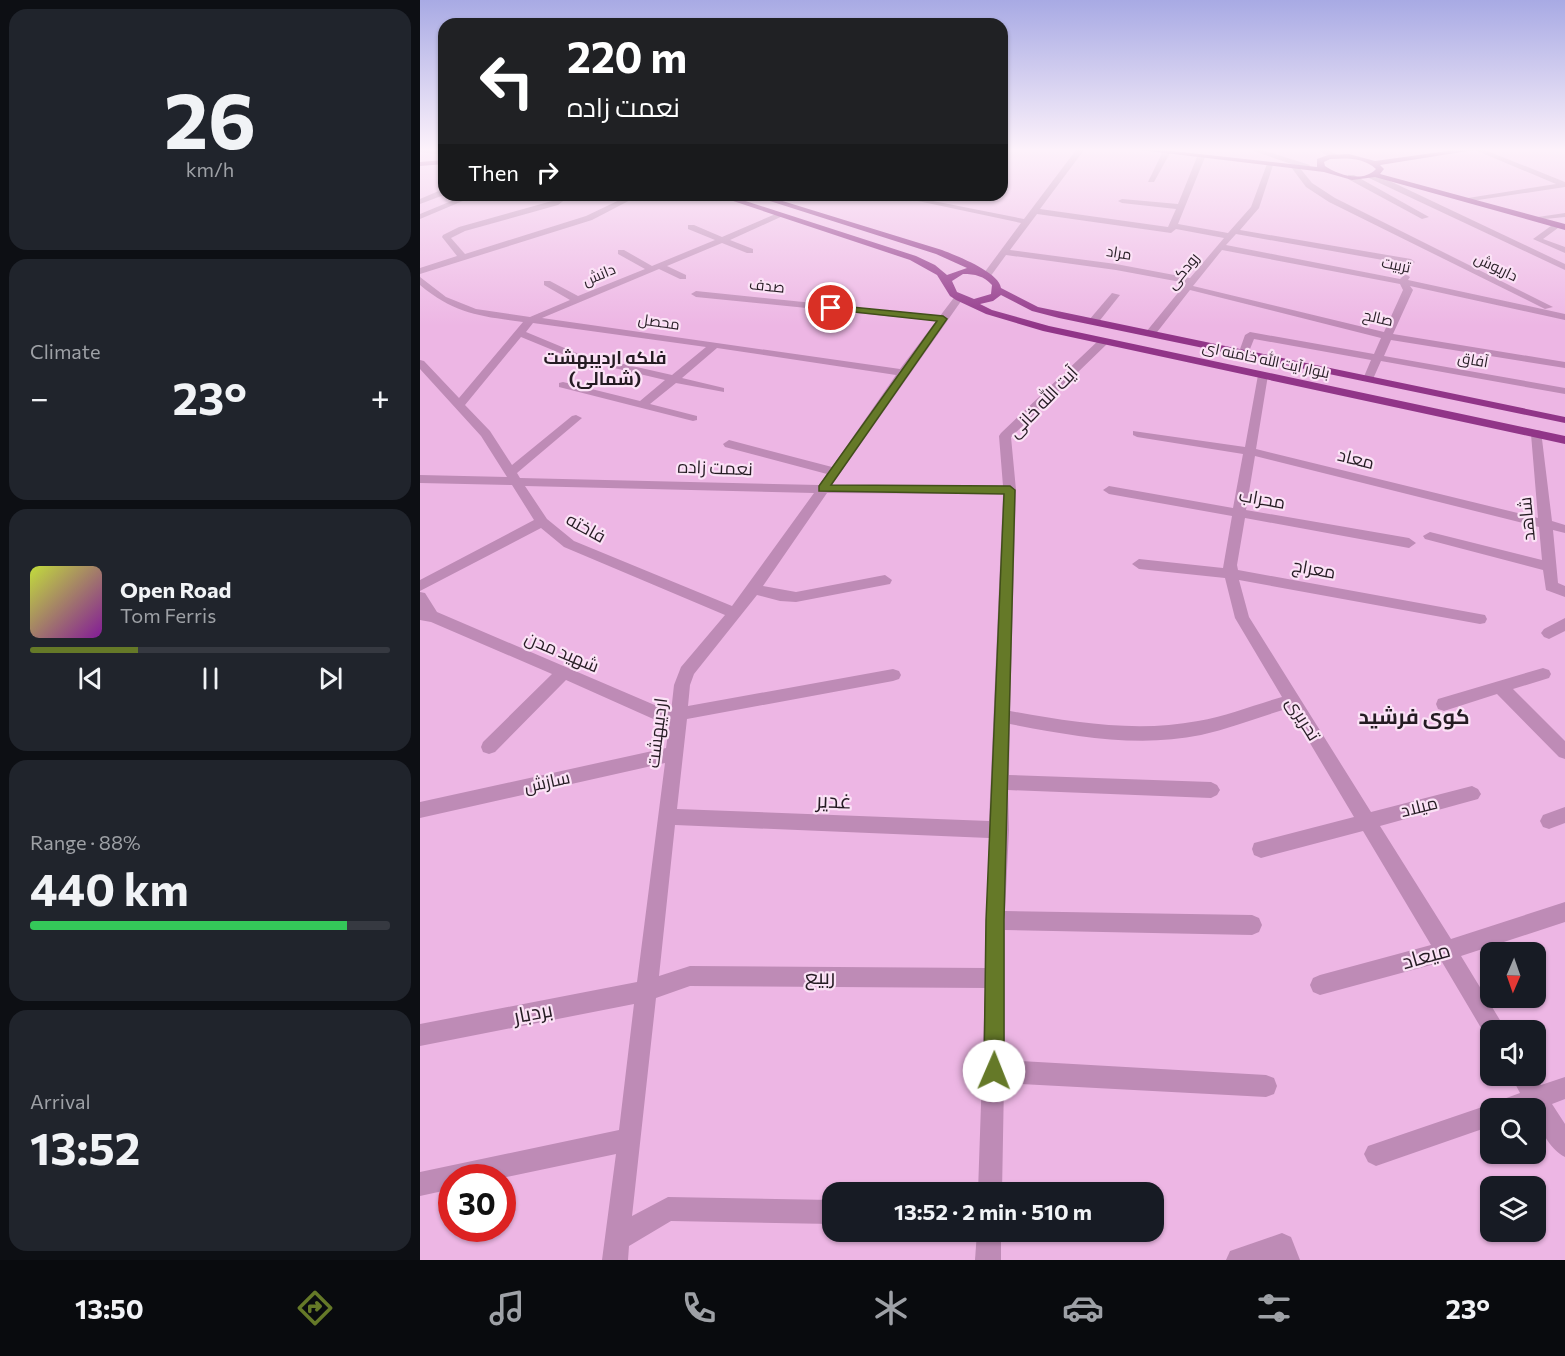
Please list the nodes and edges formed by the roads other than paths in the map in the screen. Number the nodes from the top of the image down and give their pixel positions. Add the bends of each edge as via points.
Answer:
1 (440, 209) edge
2 (534, 209) edge
3 (608, 209) edge
4 (762, 209) edge
5 (808, 209) edge
6 (961, 209) edge
7 (1181, 209) edge
8 (1254, 209) edge
9 (1349, 209) edge
10 (1410, 209) edge
11 (1444, 209) edge
12 (1500, 209) edge
13 (1035, 211) joint
14 (781, 215) junction
15 (1565, 215) edge
16 (420, 217) edge
17 (1425, 217) dead end
18 (501, 218) junction
19 (1535, 218) junction
20 (1026, 222) junction
21 (511, 224) dead end
22 (1175, 226) junction
23 (1562, 226) edge
24 (690, 227) dead end
25 (521, 230) dead end
26 (1232, 233) junction
27 (531, 236) junction
28 (720, 240) junction
29 (1418, 244) junction
30 (1220, 247) junction
31 (1565, 250) edge
32 (621, 252) dead end
33 (750, 252) dead end
34 (1004, 252) junction
35 (463, 258) junction
36 (1411, 262) junction
37 (656, 267) junction
38 (1565, 267) edge
39 (420, 271) edge
40 (983, 274) junction
41 (683, 277) dead end
42 (420, 280) edge
43 (947, 281) junction
44 (1403, 282) junction
45 (546, 283) dead end
46 (1190, 284) junction
47 (998, 290) junction
48 (696, 294) dead end
49 (1115, 295) dead end
50 (962, 299) junction
51 (578, 300) junction
52 (1565, 316) edge
53 (943, 319) junction
54 (530, 320) junction
55 (1093, 322) junction
56 (520, 333) junction
57 (1150, 334) junction
58 (1387, 336) junction
59 (1104, 341) junction
60 (715, 345) junction
61 (1244, 352) junction
62 (1270, 358) junction
63 (1377, 359) junction
64 (420, 363) edge
65 (1565, 366) edge
66 (903, 373) junction
67 (1263, 375) junction
68 (1368, 379) junction
69 (672, 380) junction
70 (562, 385) dead end
71 (720, 390) dead end
72 (1565, 391) edge
73 (460, 404) junction
74 (642, 405) junction
75 (576, 418) dead end
76 (693, 418) dead end
77 (1565, 420) edge
78 (1137, 433) dead end
79 (1537, 434) junction
80 (1565, 440) edge
81 (729, 444) dead end
82 (1250, 451) junction
83 (835, 472) junction
84 (514, 476) junction
85 (420, 479) edge
86 (823, 489) junction
87 (1010, 490) junction
88 (1109, 490) dead end
89 (1239, 513) junction
90 (542, 522) junction
91 (1545, 523) junction
92 (1565, 529) edge
93 (1430, 536) dead end
94 (1409, 543) dead end
95 (1139, 564) dead end
96 (1549, 567) junction
97 (1231, 574) junction
98 (885, 580) dead end
99 (420, 586) edge
100 (754, 589) junction
101 (1565, 592) edge
102 (420, 597) edge
103 (735, 613) junction
104 (424, 616) edge
105 (1480, 619) dead end
106 (1565, 624) edge
107 (1549, 633) dead end
108 (563, 674) junction
109 (1544, 674) dead end
110 (893, 675) dead end
111 (1500, 687) junction
112 (1292, 701) junction
113 (1444, 704) dead end
114 (1003, 716) junction
115 (678, 718) junction
116 (489, 747) dead end
117 (1565, 752) edge
118 (674, 754) junction
119 (1002, 782) junction
120 (1211, 790) dead end
121 (1472, 794) dead end
122 (420, 810) edge
123 (667, 817) junction
124 (1366, 820) junction
125 (1000, 830) junction
126 (1261, 849) dead end
127 (1565, 912) edge
128 (995, 920) junction
129 (1252, 925) dead end
130 (1446, 951) junction
131 (996, 978) junction
132 (1320, 986) dead end
133 (646, 991) junction
134 (1489, 1020) edge
135 (420, 1035) edge
136 (994, 1071) junction
137 (1266, 1086) dead end
138 (1565, 1088) edge
139 (1540, 1098) edge
140 (1546, 1114) edge
141 (1480, 1118) edge
142 (629, 1139) junction
143 (1565, 1145) edge
144 (1376, 1154) dead end
145 (990, 1182) edge
146 (420, 1184) edge
147 (822, 1212) edge
148 (989, 1242) edge
149 (617, 1249) edge
150 (988, 1260) edge
151 (1239, 1260) edge
152 (1287, 1260) edge

1 - 16 street
2 - 18 street
3 - 27 street
4 - 14 main road
5 - 40 main road via 939,252
6 - 20 street
7 - 22 street
8 - 26 street, رودکی
9 - 29 street, داریوش
10 - 17 street
11 - 38 street
12 - 19 main road
13 - 20 street
13 - 22 street via 1166,230
14 - 28 street, دانش
14 - 43 main road via 913,258 941,273
15 - 19 street
18 - 21 street
18 - 35 street via 446,237
19 - 23 main road
20 - 34 street
22 - 26 street
23 - 31 street via 1537,239
24 - 28 street
25 - 27 street
26 - 30 street, رودکی
26 - 36 street
27 - 35 street
28 - 33 street
28 - 37 street, دانش
29 - 36 street
29 - 52 street, داریوش
30 - 44 street, تربیت
30 - 46 street, رودکی
32 - 37 street
34 - 40 street
34 - 46 street, مراد via 1116,267
35 - 39 street
36 - 44 street
37 - 41 street
37 - 51 street, دانش
40 - 43 main road via 962,271
40 - 47 main road
42 - 54 street, محصل via 443,299 474,312
43 - 50 main road via 951,292
44 - 52 street, تربیت
44 - 58 street via 1408,290
45 - 51 street
46 - 57 street, رودکی
46 - 58 street, صالح
47 - 50 main road via 990,299
47 - 55 main road, بلوار آیت الله خامنه ای via 1035,309
48 - 53 street, صدف
49 - 55 street
50 - 53 street, اردیبهشت
50 - 59 main road, بلوار آیت الله خامنه ای via 1013,320
51 - 54 street, دانش
53 - 66 street, اردیبهشت
54 - 56 street, دانش
54 - 60 street, محصل
55 - 57 main road, بلوار آیت الله خامنه ای
56 - 69 street via 576,356
56 - 73 street, دانش
57 - 61 main road, بلوار آیت الله خامنه ای
58 - 63 street
58 - 65 street, صالح
59 - 67 main road, بلوار آیت الله خامنه ای
59 - 87 street, آیت الله خانی via 1005,436
60 - 66 street, محصل
60 - 69 street
61 - 62 main road, بلوار آیت الله خامنه ای
61 - 63 street, آفاق via 1250,335
62 - 67 main road
62 - 68 main road, بلوار آیت الله خامنه ای
63 - 68 street
63 - 72 street, آفاق
64 - 73 street, فاخته
66 - 83 street, اردیبهشت
67 - 79 main road, بلوار آیت الله خامنه ای
67 - 82 street, تحریری
68 - 77 main road, بلوار آیت الله خامنه ای
69 - 71 street
69 - 74 street
70 - 74 street
73 - 84 street, فاخته
74 - 76 street
75 - 84 street
78 - 82 street, معاد
79 - 80 main road, بلوار آیت الله خامنه ای
79 - 91 street, شاهد
81 - 83 street
82 - 89 street, تحریری
82 - 91 street, معاد
83 - 86 street, اردیبهشت
84 - 85 street, نعمت زاده
84 - 86 street, نعمت زاده
84 - 90 street, فاخته
86 - 87 street, نعمت زاده
86 - 100 street, اردیبهشت
87 - 114 street, آیت الله خانی
88 - 89 street, محراب
89 - 94 street, محراب
89 - 97 street, تحریری
90 - 99 street
90 - 103 street, فاخته via 569,544
91 - 92 street, معاد
91 - 96 street, شاهد
93 - 96 street
95 - 97 street, معراج
96 - 101 street, شاهد via 1551,586
97 - 105 street, معراج
97 - 112 street, تحریری via 1242,618
98 - 100 street via 795,597
100 - 103 street, اردیبهشت
102 - 104 street, شهید مدن
103 - 115 street, اردیبهشت via 687,671
104 - 108 street, شهید مدن
106 - 107 street
108 - 115 street, شهید مدن
108 - 116 street
109 - 111 street
110 - 115 street
111 - 113 street
111 - 117 street
112 - 114 street via 1199,728 1145,733 1079,731
112 - 124 street, تحریری
114 - 119 street, آیت الله خانی
115 - 118 street, اردیبهشت
118 - 122 street, سازش
118 - 123 street, اردیبهشت
119 - 120 street
119 - 125 street, آیت الله خانی
121 - 124 street, میلاد
123 - 125 street, غدیر
123 - 133 street, اردیبهشت
124 - 126 street, میلاد
124 - 130 street, تحریری
125 - 128 street, آیت الله خانی
127 - 130 street, میعاد
128 - 129 street
128 - 131 street, آیت الله خانی
130 - 132 street, میعاد
130 - 134 street, تحریری
131 - 133 street, ربیع via 690,976
131 - 136 street, آیت الله خانی
133 - 135 street, بردبار
133 - 142 street, اردیبهشت
136 - 137 street
136 - 145 street, آیت الله خانی
138 - 139 street
140 - 143 street
141 - 144 street
142 - 146 street
142 - 149 street, اردیبهشت
147 - 149 street via 668,1209
148 - 150 street
151 - 152 street via 1282,1246

